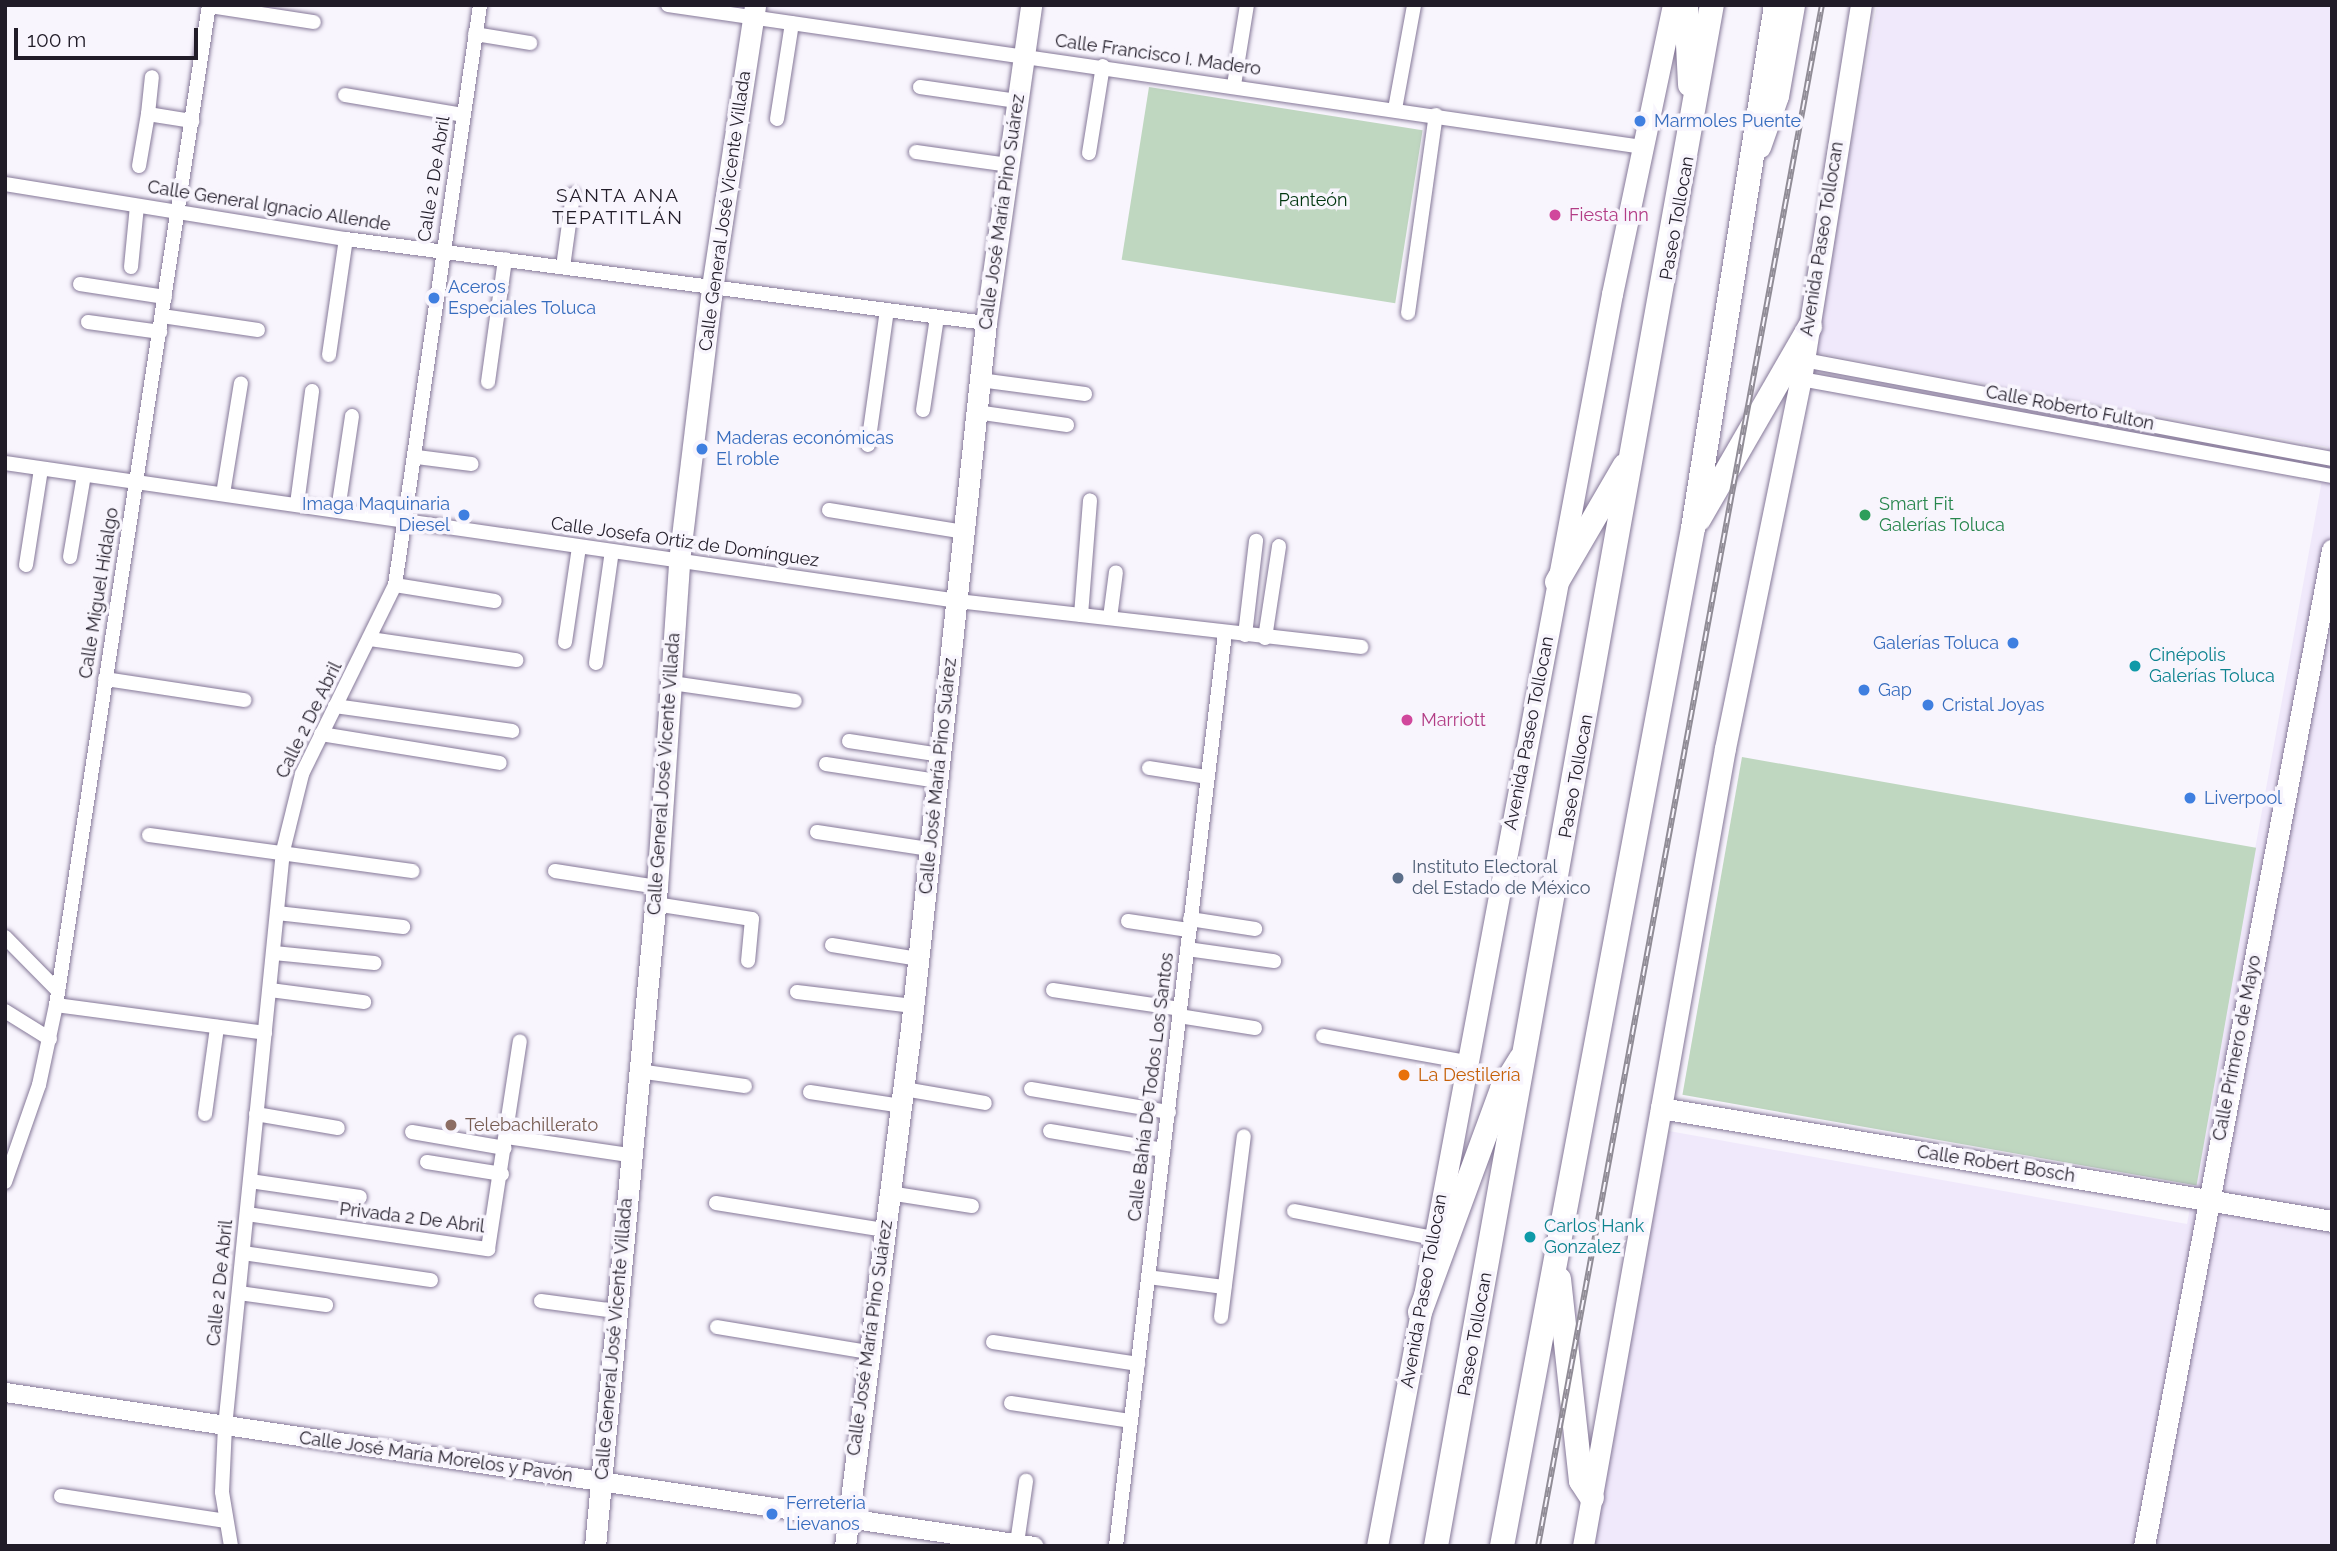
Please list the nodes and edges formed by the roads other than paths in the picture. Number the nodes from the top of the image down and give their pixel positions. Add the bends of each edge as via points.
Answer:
1 (480, 5) edge
2 (668, 5) edge
3 (1031, 5) edge
4 (1247, 5) edge
5 (1414, 5) edge
6 (1673, 5) edge
7 (1686, 5) edge
8 (1712, 5) edge
9 (1794, 5) edge
10 (1861, 5) edge
11 (209, 6) edge
12 (754, 12) edge
13 (1774, 14) edge
14 (314, 22) dead end
15 (792, 23) junction
16 (475, 34) junction
17 (530, 43) dead end
18 (1023, 55) junction
19 (1103, 66) junction
20 (152, 76) dead end
21 (1234, 85) junction
22 (920, 87) dead end
23 (345, 95) dead end
24 (1017, 101) junction
25 (1395, 109) junction
26 (148, 114) junction
27 (463, 115) junction
28 (1436, 115) junction
29 (777, 119) dead end
30 (192, 121) junction
31 (1694, 127) junction
32 (1642, 147) junction
33 (916, 152) dead end
34 (1089, 153) dead end
35 (1753, 162) junction
36 (1008, 165) junction
37 (139, 166) dead end
38 (5, 184) edge
39 (573, 195) dead end
40 (137, 205) junction
41 (179, 211) junction
42 (346, 239) junction
43 (443, 251) junction
44 (505, 259) junction
45 (131, 267) dead end
46 (563, 267) junction
47 (80, 284) dead end
48 (712, 287) junction
49 (165, 297) junction
50 (887, 310) junction
51 (1408, 313) dead end
52 (162, 316) junction
53 (937, 317) junction
54 (88, 322) dead end
55 (986, 323) junction
56 (1810, 327) junction
57 (258, 330) dead end
58 (160, 332) junction
59 (329, 355) dead end
60 (1802, 369) junction
61 (980, 380) junction
62 (488, 382) dead end
63 (241, 383) dead end
64 (312, 391) dead end
65 (1085, 394) dead end
66 (923, 410) dead end
67 (976, 412) junction
68 (352, 416) dead end
69 (1067, 425) dead end
70 (867, 445) dead end
71 (1634, 449) junction
72 (417, 457) junction
73 (2332, 459) edge
74 (5, 463) edge
75 (472, 464) dead end
76 (41, 469) junction
77 (84, 475) junction
78 (2332, 476) edge
79 (136, 482) junction
80 (223, 494) junction
81 (1090, 500) dead end
82 (297, 504) junction
83 (338, 510) junction
84 (829, 510) dead end
85 (408, 520) junction
86 (1693, 528) junction
87 (965, 532) junction
88 (1256, 541) dead end
89 (1279, 546) dead end
90 (579, 547) junction
91 (2332, 550) edge
92 (612, 551) junction
93 (70, 557) dead end
94 (679, 561) junction
95 (26, 565) dead end
96 (1116, 572) dead end
97 (1558, 582) junction
98 (395, 585) junction
99 (495, 601) dead end
100 (958, 601) junction
101 (1081, 615) junction
102 (1110, 618) junction
103 (1224, 633) junction
104 (1245, 635) junction
105 (1265, 638) junction
106 (370, 639) junction
107 (565, 642) dead end
108 (1361, 647) dead end
109 (516, 660) dead end
110 (596, 663) dead end
111 (105, 679) junction
112 (672, 683) junction
113 (244, 699) dead end
114 (796, 701) dead end
115 (335, 706) junction
116 (512, 731) dead end
117 (321, 734) junction
118 (849, 741) dead end
119 (940, 755) junction
120 (500, 763) dead end
121 (826, 764) dead end
122 (1149, 768) dead end
123 (1207, 777) junction
124 (937, 781) junction
125 (817, 832) dead end
126 (149, 835) dead end
127 (930, 849) junction
128 (283, 851) junction
129 (413, 871) dead end
130 (555, 871) dead end
131 (656, 895) junction
132 (277, 913) junction
133 (1128, 921) dead end
134 (1189, 925) junction
135 (403, 928) dead end
136 (1255, 929) dead end
137 (5, 937) edge
138 (832, 945) dead end
139 (1187, 948) junction
140 (274, 953) junction
141 (918, 959) junction
142 (748, 961) dead end
143 (1274, 961) dead end
144 (375, 963) dead end
145 (270, 990) junction
146 (1053, 990) dead end
147 (797, 992) dead end
148 (57, 998) junction
149 (364, 1002) dead end
150 (913, 1006) junction
151 (5, 1011) edge
152 (1180, 1012) junction
153 (217, 1027) junction
154 (1255, 1028) dead end
155 (265, 1033) junction
156 (1323, 1036) dead end
157 (50, 1039) junction
158 (520, 1041) dead end
159 (1527, 1049) junction
160 (1466, 1062) junction
161 (638, 1071) junction
162 (745, 1086) dead end
163 (1031, 1089) dead end
164 (810, 1092) dead end
165 (903, 1098) junction
166 (985, 1103) dead end
167 (1661, 1108) junction
168 (1169, 1112) junction
169 (205, 1114) dead end
170 (256, 1114) junction
171 (338, 1128) dead end
172 (1050, 1131) dead end
173 (412, 1132) dead end
174 (1244, 1136) dead end
175 (506, 1142) junction
176 (1163, 1150) junction
177 (629, 1155) junction
178 (427, 1162) dead end
179 (502, 1174) junction
180 (250, 1181) junction
181 (5, 1182) edge
182 (889, 1193) junction
183 (360, 1197) dead end
184 (2209, 1199) junction
185 (716, 1203) dead end
186 (972, 1206) dead end
187 (1293, 1211) dead end
188 (247, 1214) junction
189 (2332, 1221) edge
190 (885, 1230) junction
191 (1433, 1238) junction
192 (1558, 1246) junction
193 (243, 1253) junction
194 (1148, 1277) junction
195 (431, 1280) dead end
196 (1224, 1287) junction
197 (239, 1293) junction
198 (541, 1301) dead end
199 (326, 1305) dead end
200 (615, 1311) junction
201 (1420, 1312) junction
202 (1221, 1317) dead end
203 (717, 1328) dead end
204 (993, 1342) dead end
205 (869, 1352) junction
206 (1138, 1364) junction
207 (5, 1392) edge
208 (1011, 1403) dead end
209 (1130, 1421) junction
210 (225, 1427) junction
211 (603, 1480) junction
212 (1026, 1481) dead end
213 (61, 1496) dead end
214 (1592, 1498) junction
215 (846, 1517) junction
216 (226, 1521) junction
217 (1025, 1544) edge
218 (231, 1546) edge
219 (595, 1546) edge
220 (845, 1546) edge
221 (1116, 1546) edge
222 (1377, 1546) edge
223 (1436, 1546) edge
224 (1502, 1546) edge
225 (1583, 1546) edge
226 (2144, 1546) edge

1 - 16 street, Calle 2 De Abril
2 - 12 street, Calle Francisco I. Madero
3 - 18 main road, Calle José María Pino Suárez
4 - 21 street
5 - 25 street
6 - 32 main road, Avenida Paseo Tollocan
7 - 31 highway
8 - 31 highway, Paseo Tollocan
9 - 35 main road via 1778,96
10 - 56 main road, Avenida Paseo Tollocan
11 - 14 street
11 - 30 street, Calle Miguel Hidalgo
12 - 15 street, Calle Francisco I. Madero
12 - 48 main road, Calle General José Vicente Villada
13 - 35 highway
15 - 18 street, Calle Francisco I. Madero
15 - 29 street
16 - 17 street
16 - 27 street, Calle 2 De Abril
18 - 19 street, Calle Francisco I. Madero
18 - 24 main road, Calle José María Pino Suárez
19 - 21 street, Calle Francisco I. Madero
19 - 34 street
20 - 26 street
21 - 25 street, Calle Francisco I. Madero
22 - 24 street
23 - 27 street
24 - 36 main road, Calle José María Pino Suárez
25 - 28 street, Calle Francisco I. Madero
26 - 30 street
26 - 37 street
27 - 43 street, Calle 2 De Abril
28 - 32 street, Calle Francisco I. Madero
28 - 51 street
30 - 41 street, Calle Miguel Hidalgo
31 - 71 highway, Paseo Tollocan
32 - 97 main road, Avenida Paseo Tollocan
33 - 36 street
35 - 86 highway
36 - 55 main road, Calle José María Pino Suárez
38 - 40 street, Calle General Ignacio Allende
39 - 46 street
40 - 41 street, Calle General Ignacio Allende
40 - 45 street
41 - 42 street, Calle General Ignacio Allende
41 - 49 street, Calle Miguel Hidalgo
42 - 43 street, Calle General Ignacio Allende
42 - 59 street
43 - 44 street, Calle General Ignacio Allende
43 - 72 street, Calle 2 De Abril
44 - 46 street, Calle General Ignacio Allende
44 - 62 street
46 - 48 street, Calle General Ignacio Allende
47 - 49 street
48 - 50 street, Calle General Ignacio Allende
48 - 94 main road, Calle General José Vicente Villada
49 - 52 street, Calle Miguel Hidalgo
50 - 53 street, Calle General Ignacio Allende
50 - 70 street
52 - 57 street
52 - 58 street, Calle Miguel Hidalgo
53 - 55 street, Calle General Ignacio Allende
53 - 66 street
54 - 58 street
55 - 61 main road, Calle José María Pino Suárez
56 - 60 main road, Avenida Paseo Tollocan
56 - 86 highway
58 - 79 street, Calle Miguel Hidalgo
60 - 73 street, Calle Roberto Fulton
60 - 78 street, Calle Roberto Fulton
60 - 167 main road, Avenida Paseo Tollocan via 1725,748
61 - 65 street
61 - 67 main road, Calle José María Pino Suárez
63 - 80 street
64 - 82 street
67 - 69 street
67 - 87 main road, Calle José María Pino Suárez
68 - 83 street
71 - 97 highway
71 - 159 highway, Paseo Tollocan
72 - 75 street
72 - 85 street, Calle 2 De Abril
74 - 76 street, Calle Josefa Ortiz de Domínguez
76 - 77 street, Calle Josefa Ortiz de Domínguez
76 - 95 street
77 - 79 street, Calle Josefa Ortiz de Domínguez
77 - 93 street
79 - 80 street, Calle Josefa Ortiz de Domínguez
79 - 111 street, Calle Miguel Hidalgo
80 - 82 street, Calle Josefa Ortiz de Domínguez
81 - 101 street
82 - 83 street, Calle Josefa Ortiz de Domínguez
83 - 85 street, Calle Josefa Ortiz de Domínguez
84 - 87 street
85 - 90 street, Calle Josefa Ortiz de Domínguez
85 - 98 street, Calle 2 De Abril
86 - 192 highway
87 - 100 main road, Calle José María Pino Suárez
88 - 104 street
89 - 105 street
90 - 92 street, Calle Josefa Ortiz de Domínguez
90 - 107 street
91 - 184 main road, Calle Primero de Mayo
92 - 94 street, Calle Josefa Ortiz de Domínguez
92 - 110 street
94 - 100 street, Calle Josefa Ortiz de Domínguez
94 - 112 main road, Calle General José Vicente Villada
96 - 102 street
97 - 160 main road, Avenida Paseo Tollocan
98 - 99 street
98 - 106 street, Calle 2 De Abril
100 - 101 street, Calle Josefa Ortiz de Domínguez
100 - 119 main road, Calle José María Pino Suárez
101 - 102 street, Calle Josefa Ortiz de Domínguez
102 - 103 street, Calle Josefa Ortiz de Domínguez
103 - 104 street, Calle Josefa Ortiz de Domínguez
103 - 123 street, Calle Bahía De Todos Los Santos
104 - 105 street, Calle Josefa Ortiz de Domínguez
105 - 108 street, Calle Josefa Ortiz de Domínguez
106 - 109 street
106 - 115 street, Calle 2 De Abril
111 - 113 street
111 - 148 street, Calle Miguel Hidalgo
112 - 114 street
112 - 131 main road, Calle General José Vicente Villada
115 - 116 street
115 - 117 street, Calle 2 De Abril
117 - 120 street
117 - 128 street, Calle 2 De Abril via 293,797
118 - 119 street
119 - 124 main road, Calle José María Pino Suárez
121 - 124 street
122 - 123 street
123 - 134 street, Calle Bahía De Todos Los Santos
124 - 127 main road, Calle José María Pino Suárez
125 - 127 street
126 - 128 street
127 - 141 main road, Calle José María Pino Suárez
128 - 129 street
128 - 132 street, Calle 2 De Abril
130 - 131 street
131 - 142 street via 752,919
131 - 161 main road, Calle General José Vicente Villada
132 - 135 street
132 - 140 street, Calle 2 De Abril
133 - 134 street
134 - 136 street
134 - 139 street, Calle Bahía De Todos Los Santos
137 - 148 street
138 - 141 street
139 - 143 street
139 - 152 street, Calle Bahía De Todos Los Santos
140 - 144 street
140 - 145 street, Calle 2 De Abril
141 - 150 main road, Calle José María Pino Suárez
145 - 149 street
145 - 155 street, Calle 2 De Abril
146 - 152 street
147 - 150 street
148 - 153 street
148 - 157 street, Calle Miguel Hidalgo
150 - 165 main road, Calle José María Pino Suárez
151 - 157 street
152 - 154 street
152 - 168 street, Calle Bahía De Todos Los Santos
153 - 155 street
153 - 169 street
155 - 170 street, Calle 2 De Abril
156 - 160 street
157 - 181 street, Calle Miguel Hidalgo
158 - 175 street, Privada 2 De Abril
159 - 201 highway via 1502,1088
159 - 223 highway, Paseo Tollocan
160 - 191 main road, Avenida Paseo Tollocan
161 - 162 street
161 - 177 main road, Calle General José Vicente Villada
163 - 168 street
164 - 165 street
165 - 166 street
165 - 182 main road, Calle José María Pino Suárez
167 - 184 main road, Calle Robert Bosch
167 - 214 main road, Avenida Paseo Tollocan
168 - 176 street, Calle Bahía De Todos Los Santos
170 - 171 street
170 - 180 street, Calle 2 De Abril
172 - 176 street
173 - 175 street
174 - 196 street
175 - 177 street
175 - 179 street, Privada 2 De Abril
176 - 194 street, Calle Bahía De Todos Los Santos
177 - 200 main road, Calle General José Vicente Villada
178 - 179 street
179 - 188 street, Privada 2 De Abril via 486,1250
180 - 183 street
180 - 188 street, Calle 2 De Abril
182 - 186 street
182 - 190 main road, Calle José María Pino Suárez
184 - 189 main road, Calle Robert Bosch
184 - 226 main road, Calle Primero de Mayo
185 - 190 street
187 - 191 street
188 - 193 street, Calle 2 De Abril
190 - 205 main road, Calle José María Pino Suárez
191 - 201 main road, Avenida Paseo Tollocan
192 - 214 highway via 1581,1480
192 - 224 highway
193 - 195 street
193 - 197 street, Calle 2 De Abril
194 - 196 street
194 - 206 street, Calle Bahía De Todos Los Santos
196 - 202 street
197 - 199 street
197 - 210 street, Calle 2 De Abril
198 - 200 street
200 - 211 main road, Calle General José Vicente Villada
201 - 222 main road, Avenida Paseo Tollocan
203 - 205 street
204 - 206 street
205 - 215 main road, Calle José María Pino Suárez
206 - 209 street, Calle Bahía De Todos Los Santos
207 - 210 street, Calle José María Morelos y Pavón
208 - 209 street
209 - 221 street, Calle Bahía De Todos Los Santos
210 - 211 street, Calle José María Morelos y Pavón
210 - 216 street, Calle 2 De Abril via 221,1479
211 - 215 street, Calle José María Morelos y Pavón
211 - 219 main road, Calle General José Vicente Villada
212 - 217 street
213 - 216 street
214 - 225 main road, Avenida Paseo Tollocan
215 - 217 street, Calle José María Morelos y Pavón
215 - 220 main road, Calle José María Pino Suárez
216 - 218 street, Calle 2 De Abril

